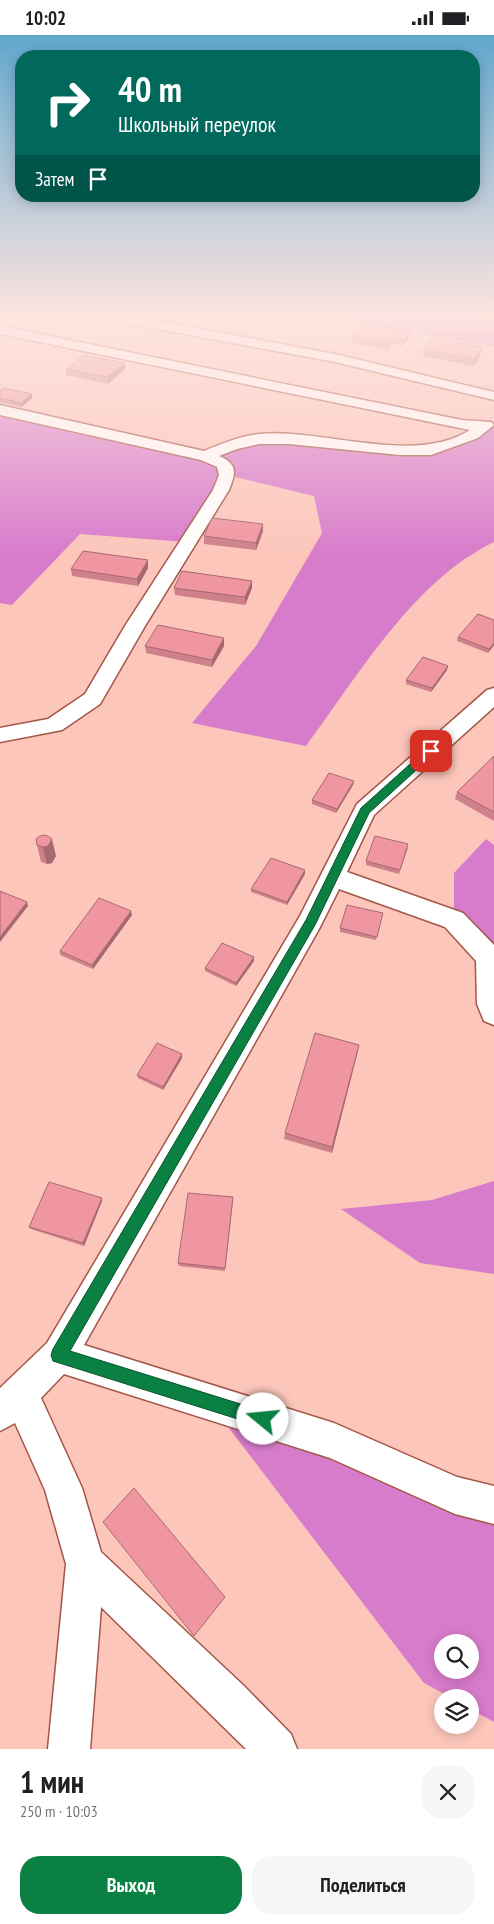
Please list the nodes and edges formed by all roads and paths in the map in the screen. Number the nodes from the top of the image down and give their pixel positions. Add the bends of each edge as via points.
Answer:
1 (306, 394) edge
2 (0, 410) edge
3 (489, 424) edge
4 (206, 456) junction
5 (494, 695) edge
6 (0, 735) edge
7 (332, 877) junction
8 (494, 1013) edge
9 (59, 1355) junction
10 (10, 1403) edge
11 (494, 1505) edge
12 (85, 1564) junction
13 (69, 1749) edge
14 (276, 1749) edge

1 - 3 street via 462,425
2 - 4 street
3 - 4 street via 472,435 431,450 259,439 232,445
4 - 6 street via 224,464 227,475 221,490 93,699 54,725
5 - 7 street via 365,810
7 - 8 street via 454,921 490,957
7 - 9 street via 310,922
9 - 10 street
9 - 11 street via 334,1441 455,1495
10 - 12 street via 63,1488
12 - 13 street
12 - 14 street

